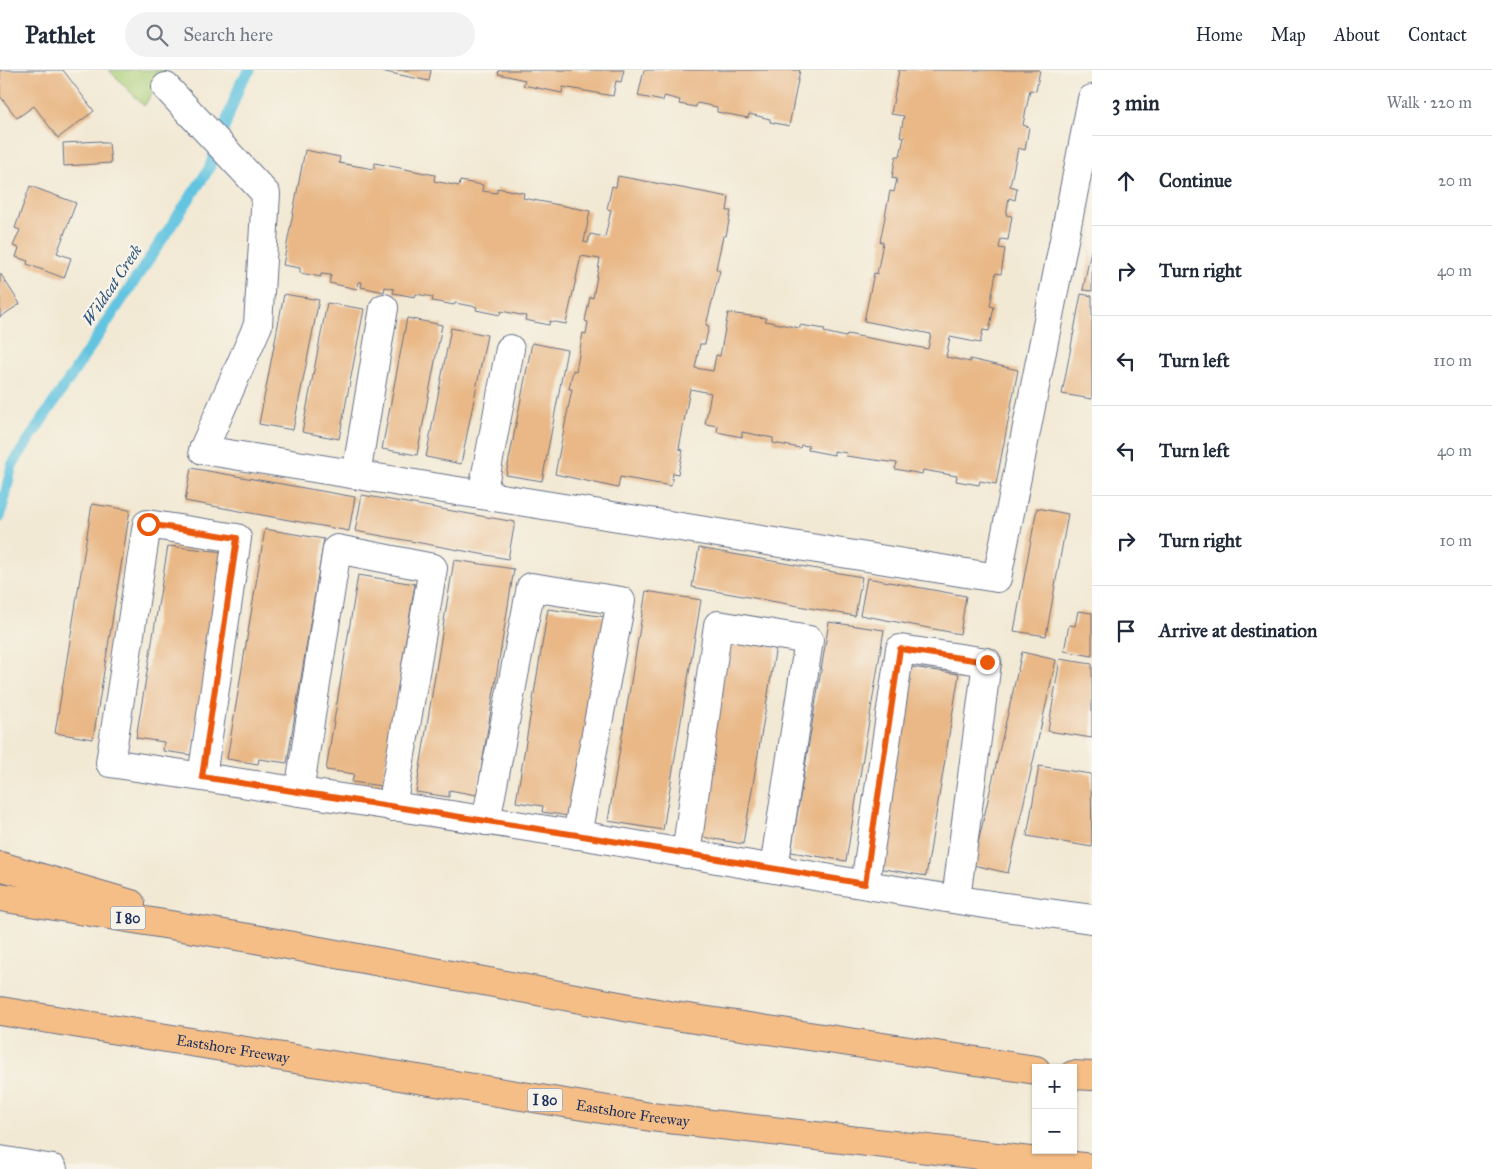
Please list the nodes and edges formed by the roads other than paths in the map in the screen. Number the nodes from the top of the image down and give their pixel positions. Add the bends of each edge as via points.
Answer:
1 (166, 87) dead end
2 (1092, 99) edge
3 (384, 308) dead end
4 (510, 349) dead end
5 (356, 475) junction
6 (482, 495) junction
7 (202, 777) junction
8 (299, 792) junction
9 (392, 806) junction
10 (486, 821) junction
11 (577, 835) junction
12 (686, 854) junction
13 (0, 866) edge
14 (774, 868) junction
15 (865, 884) junction
16 (0, 898) edge
17 (956, 899) junction
18 (1092, 919) edge
19 (255, 940) junction
20 (0, 1011) edge
21 (1032, 1069) edge
22 (1077, 1074) edge
23 (1092, 1075) edge
24 (0, 1160) edge
25 (1092, 1168) edge
26 (53, 1169) edge

1 - 5 street via 266,194 258,325 203,450
2 - 6 street via 996,578
3 - 5 street
4 - 6 street
5 - 6 street
7 - 7 street via 110,763 148,524 237,538
7 - 8 street
8 - 9 street
8 - 9 street via 337,550 432,568
9 - 10 street
10 - 11 street
10 - 11 street via 531,587 621,601
11 - 12 street
12 - 14 street
12 - 14 street via 718,625 809,640
13 - 19 highway
14 - 15 street
15 - 17 street
15 - 17 street via 900,649 987,662
16 - 19 highway, I 80
17 - 18 street
19 - 21 highway, I 80 via 668,1015
20 - 25 highway, Eastshore Freeway / I 80 via 651,1117
22 - 23 highway
24 - 26 street

